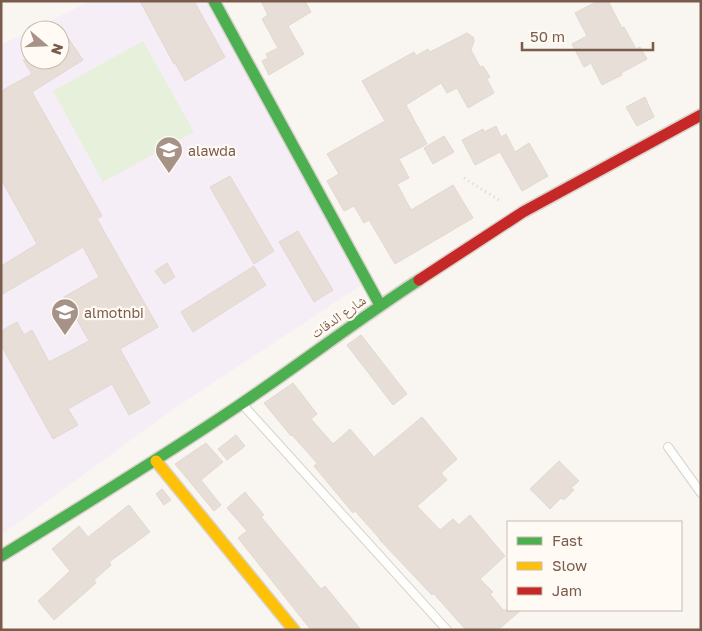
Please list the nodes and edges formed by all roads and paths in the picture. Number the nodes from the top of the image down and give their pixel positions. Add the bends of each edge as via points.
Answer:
1 (214, 1) edge
2 (701, 114) edge
3 (464, 178) dead end
4 (523, 212) junction
5 (380, 305) junction
6 (242, 404) junction
7 (668, 447) dead end
8 (156, 461) junction
9 (701, 493) edge
10 (1, 556) edge
11 (294, 630) edge
12 (447, 630) edge

1 - 5 street
2 - 4 street, شارع الدقات
3 - 4 path via 493,198
4 - 5 street, شارع الدقات
5 - 6 street, شارع الدقات
6 - 8 street, شارع الدقات
6 - 12 lane
7 - 9 lane
8 - 10 street, شارع الدقات
8 - 11 street

